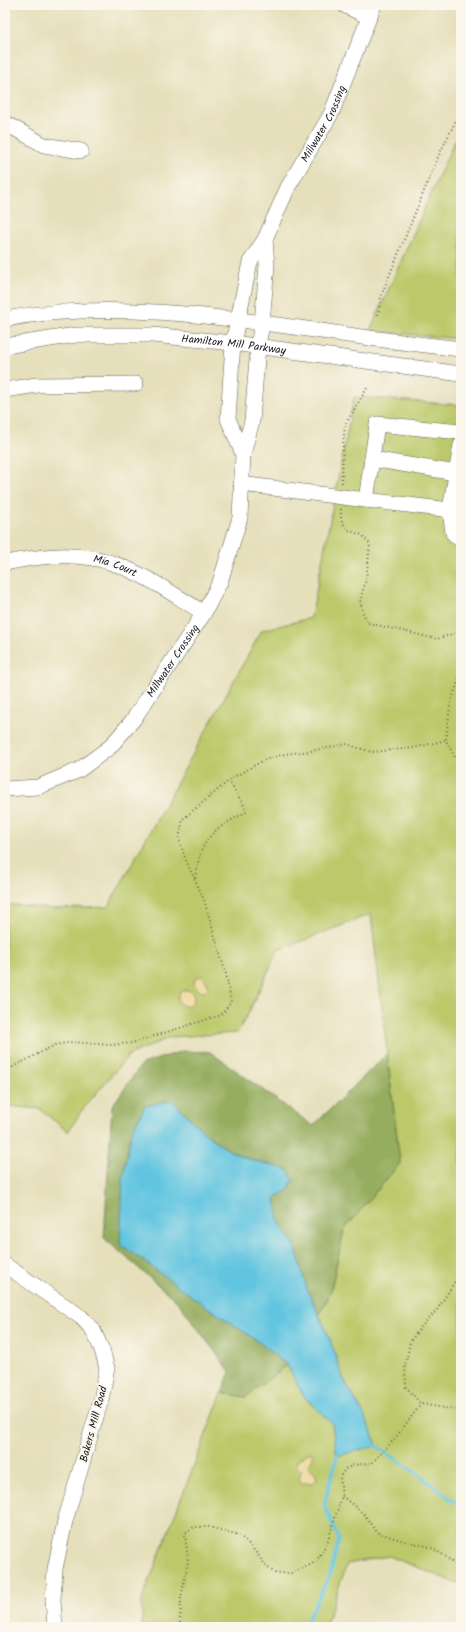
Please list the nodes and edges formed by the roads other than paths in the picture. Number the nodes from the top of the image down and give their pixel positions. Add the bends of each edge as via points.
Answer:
1 (344, 5) edge
2 (372, 11) edge
3 (5, 123) edge
4 (81, 151) dead end
5 (265, 239) junction
6 (5, 319) edge
7 (236, 320) junction
8 (262, 323) junction
9 (233, 343) junction
10 (5, 346) edge
11 (258, 346) junction
12 (461, 349) edge
13 (461, 374) edge
14 (136, 384) dead end
15 (5, 390) edge
16 (461, 432) edge
17 (461, 445) edge
18 (243, 454) junction
19 (372, 459) junction
20 (456, 473) junction
21 (241, 484) junction
22 (366, 500) junction
23 (450, 510) junction
24 (461, 540) edge
25 (10, 562) edge
26 (5, 573) edge
27 (204, 613) junction
28 (5, 789) edge
29 (5, 1265) edge
30 (55, 1627) edge

1 - 2 street
2 - 5 street, Millwater Crossing via 331,114 288,187
3 - 4 street via 44,145
5 - 7 street, Millwater Crossing via 250,262
5 - 8 street, Millwater Crossing via 267,265
6 - 7 street, Hamilton Mill Parkway via 76,310 123,310
7 - 8 street, Hamilton Mill Parkway
7 - 9 street, Millwater Crossing
8 - 11 street, Millwater Crossing
8 - 12 street, Hamilton Mill Parkway
9 - 10 street, Hamilton Mill Parkway via 152,335 76,335
9 - 11 street, Hamilton Mill Parkway
9 - 18 street, Millwater Crossing via 228,420
11 - 13 street, Hamilton Mill Parkway
11 - 18 street, Millwater Crossing via 252,421
14 - 15 street via 37,385
16 - 19 street via 377,424
17 - 20 street
18 - 21 street, Millwater Crossing
19 - 20 street
19 - 22 street
20 - 23 street
21 - 22 street
21 - 27 street, Millwater Crossing via 240,518 220,582
22 - 23 street
23 - 24 street via 453,533
25 - 26 street, Mia Court
25 - 27 street, Mia Court via 53,556 82,556 111,562 139,574
27 - 28 street, Millwater Crossing via 133,720 110,747 79,770 38,787
29 - 30 street, Bakers Mill Road via 81,1317 92,1330 107,1368 101,1400 65,1521 55,1569

